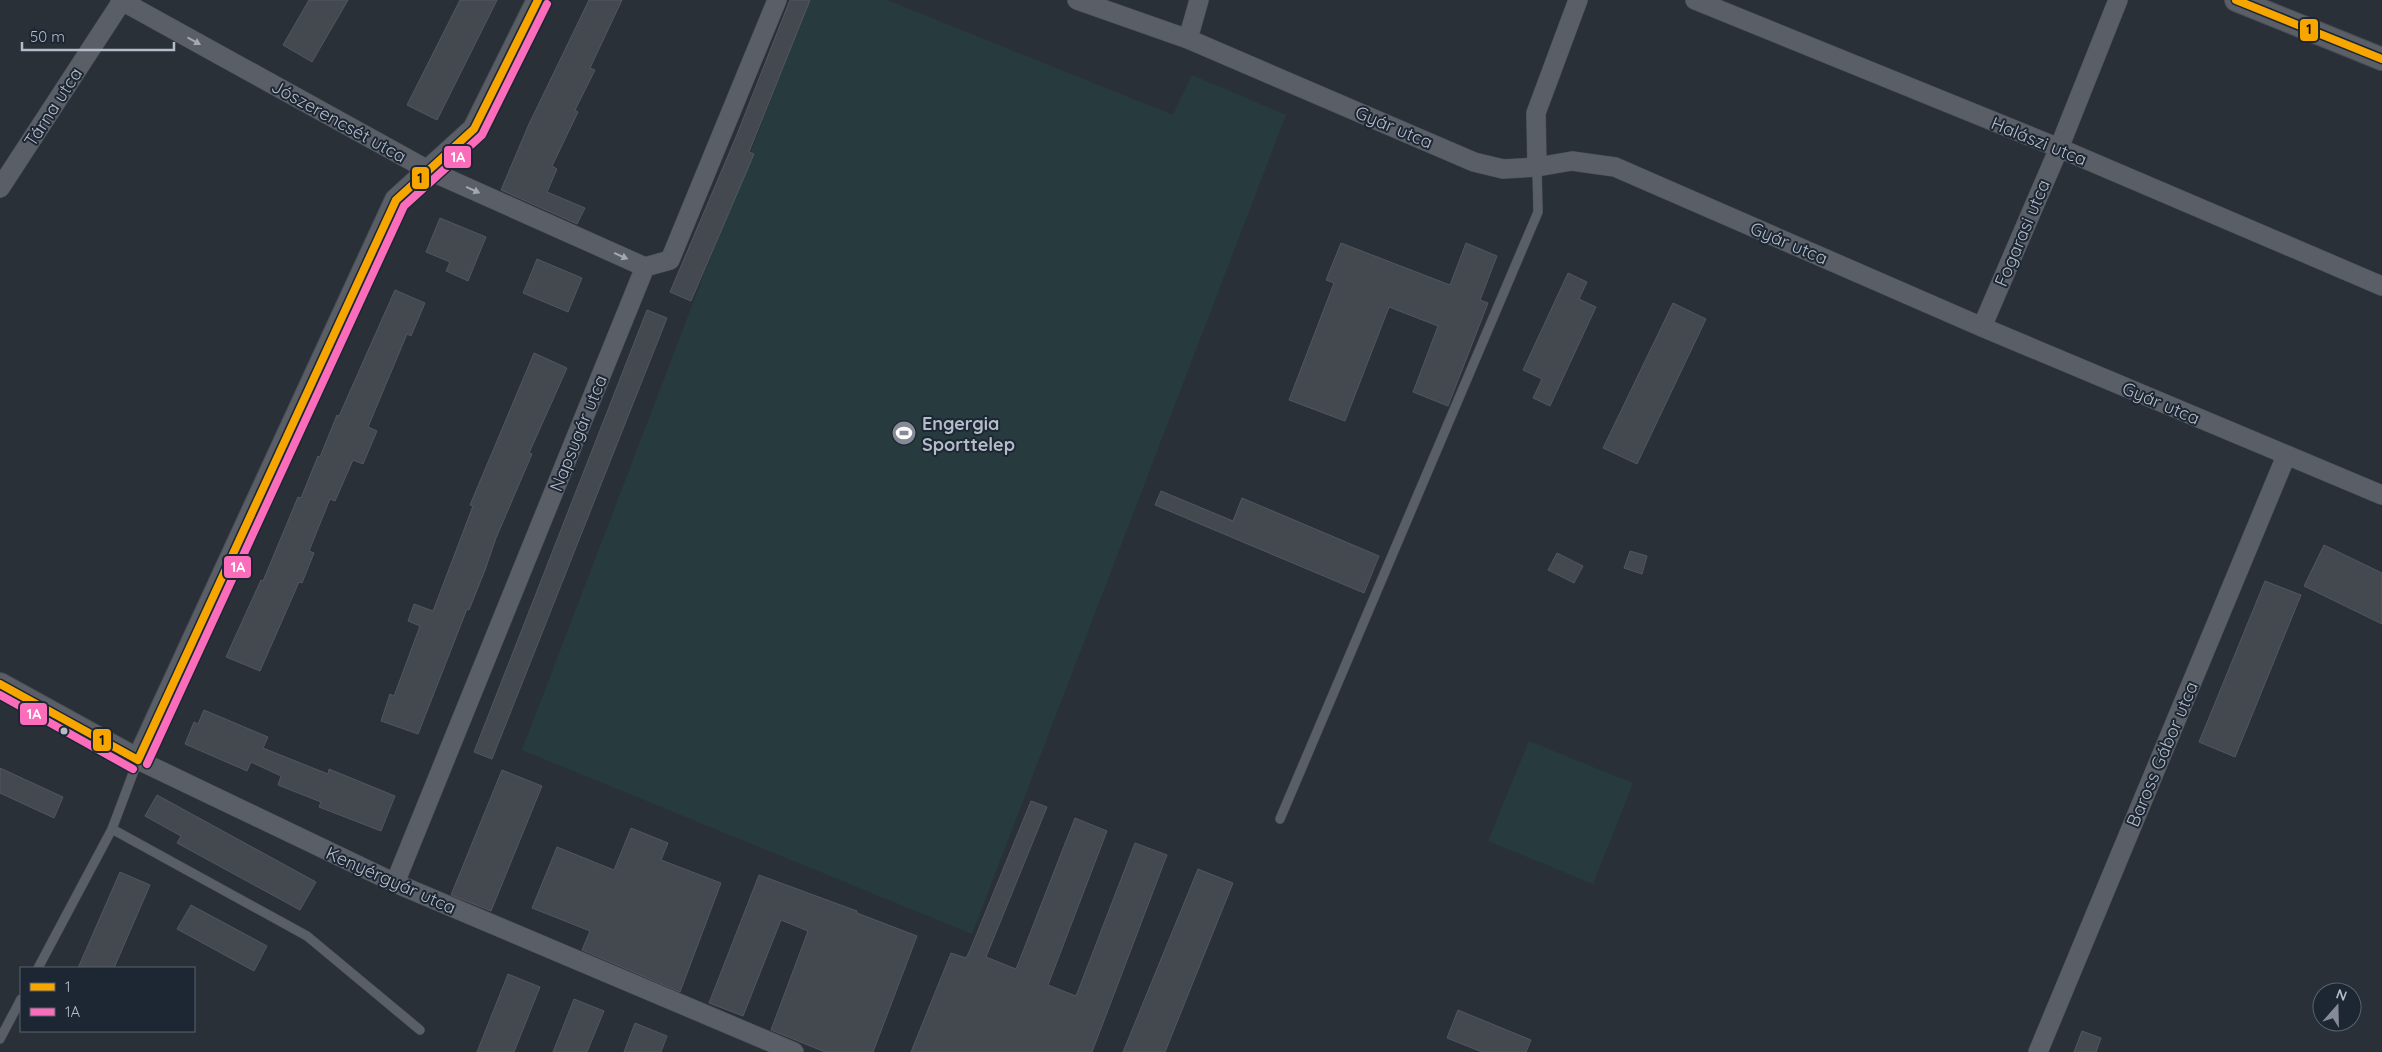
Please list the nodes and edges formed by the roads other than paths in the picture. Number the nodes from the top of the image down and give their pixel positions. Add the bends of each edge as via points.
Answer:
1 (538, 0) edge
2 (777, 0) edge
3 (1077, 0) edge
4 (1199, 0) edge
5 (1578, 0) edge
6 (1695, 0) edge
7 (2118, 0) edge
8 (2236, 0) edge
9 (121, 1) edge
10 (1188, 39) junction
11 (2382, 59) edge
12 (2059, 148) junction
13 (1537, 167) junction
14 (428, 170) junction
15 (0, 188) edge
16 (645, 267) junction
17 (2382, 286) edge
18 (1982, 327) junction
19 (2286, 456) junction
20 (2382, 495) edge
21 (0, 684) edge
22 (138, 760) junction
23 (1280, 819) dead end
24 (112, 829) junction
25 (395, 883) junction
26 (39, 967) edge
27 (20, 1001) edge
28 (420, 1030) dead end
29 (0, 1039) edge
30 (794, 1052) edge
31 (2038, 1052) edge

1 - 14 street via 474,129
2 - 16 street via 670,260
3 - 10 street, Gyár utca
4 - 10 street
5 - 13 street via 1536,113
6 - 12 street, Halászi utca
7 - 12 street, Fogarasi utca
8 - 11 street
9 -> 14 street, Jószerencsét utca
9 - 15 street, Tárna utca
10 - 13 street, Gyár utca via 1474,162 1503,169
12 - 17 street, Halászi utca
12 - 18 street, Fogarasi utca
13 - 18 street, Gyár utca via 1572,161 1615,167
13 - 23 lane via 1538,212
14 -> 16 street, Jószerencsét utca
14 - 22 street via 396,200
16 - 25 street, Napsugár utca
18 - 19 street, Gyár utca
19 - 20 street, Gyár utca
19 - 31 street, Baross Gábor utca
21 - 22 street, Kenyérgyár utca
22 - 24 lane
22 - 25 street, Kenyérgyár utca
24 - 26 lane
24 - 28 lane via 307,936
25 - 30 street, Kenyérgyár utca
27 - 29 lane

